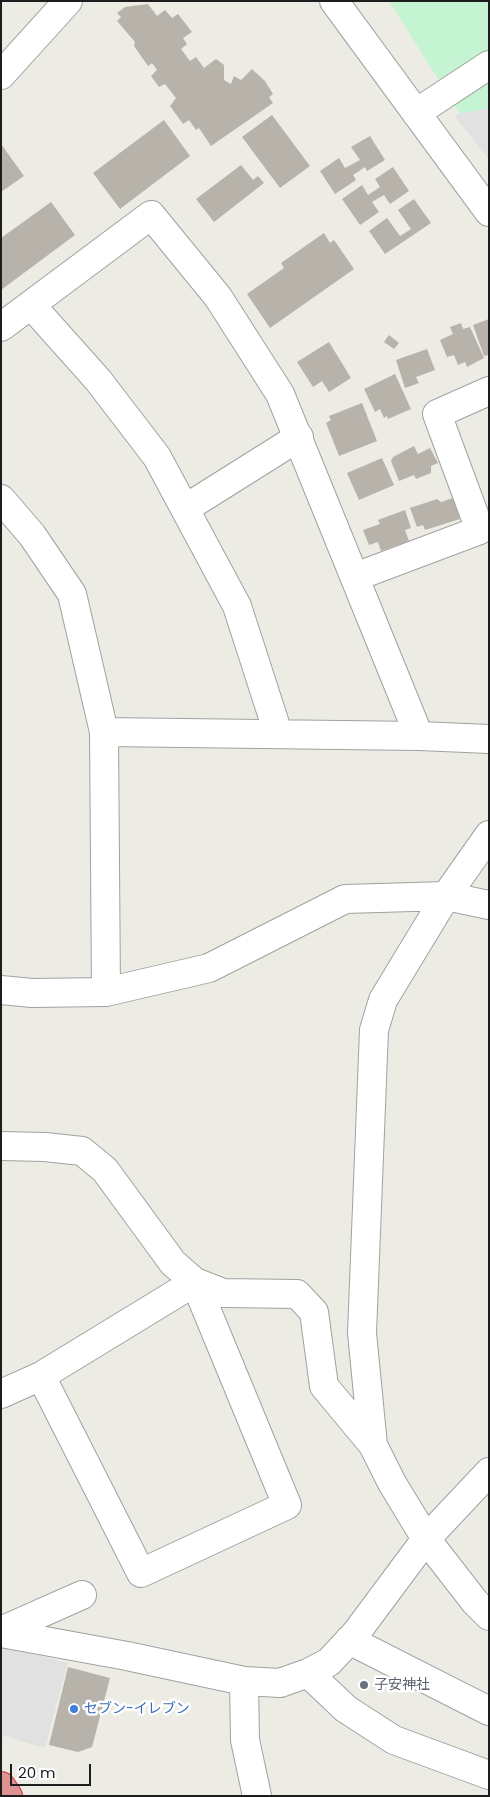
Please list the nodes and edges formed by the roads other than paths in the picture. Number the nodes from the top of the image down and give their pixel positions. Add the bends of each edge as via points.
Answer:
1 (68, 1) edge
2 (334, 1) edge
3 (489, 65) edge
4 (1, 74) edge
5 (416, 113) junction
6 (489, 212) edge
7 (31, 305) junction
8 (1, 327) edge
9 (489, 391) edge
10 (299, 437) junction
11 (1, 499) edge
12 (186, 508) junction
13 (355, 577) junction
14 (104, 732) junction
15 (278, 734) junction
16 (419, 736) junction
17 (489, 739) edge
18 (489, 835) edge
19 (446, 896) junction
20 (489, 905) edge
21 (1, 990) edge
22 (106, 992) junction
23 (1, 1146) edge
24 (195, 1282) junction
25 (41, 1376) junction
26 (1, 1394) edge
27 (373, 1445) junction
28 (489, 1472) edge
29 (426, 1539) junction
30 (82, 1595) dead end
31 (489, 1616) edge
32 (1, 1632) edge
33 (349, 1640) junction
34 (308, 1673) junction
35 (244, 1681) junction
36 (489, 1711) edge
37 (489, 1775) edge
38 (1, 1786) edge
39 (8, 1796) edge
40 (257, 1796) edge

1 - 4 street
2 - 5 street
3 - 5 street
5 - 6 street
7 - 8 street
7 - 10 street via 150,215 218,297 280,394
7 - 12 street via 110,395 157,457
9 - 13 street via 437,414 480,530
10 - 12 street
10 - 13 street
11 - 14 street via 32,535 72,594
12 - 15 street via 237,606
13 - 16 street
14 - 15 street
14 - 22 street
15 - 16 street
16 - 17 street
18 - 19 street
19 - 20 street
19 - 22 street via 345,899 209,968
19 - 27 street via 383,1000 374,1030 362,1333
21 - 22 street
23 - 24 street via 82,1151 105,1170 173,1263
24 - 25 street
24 - 25 street via 287,1505 142,1573
24 - 27 street via 223,1293 297,1294 314,1312 324,1386
25 - 26 street
27 - 29 street
28 - 29 street
29 - 31 street
29 - 33 street
30 - 32 street
32 - 35 street
33 - 34 street via 329,1662
33 - 36 street
34 - 35 street via 280,1683
34 - 37 street via 346,1709 394,1740
35 - 40 street via 245,1740
38 - 39 highway

